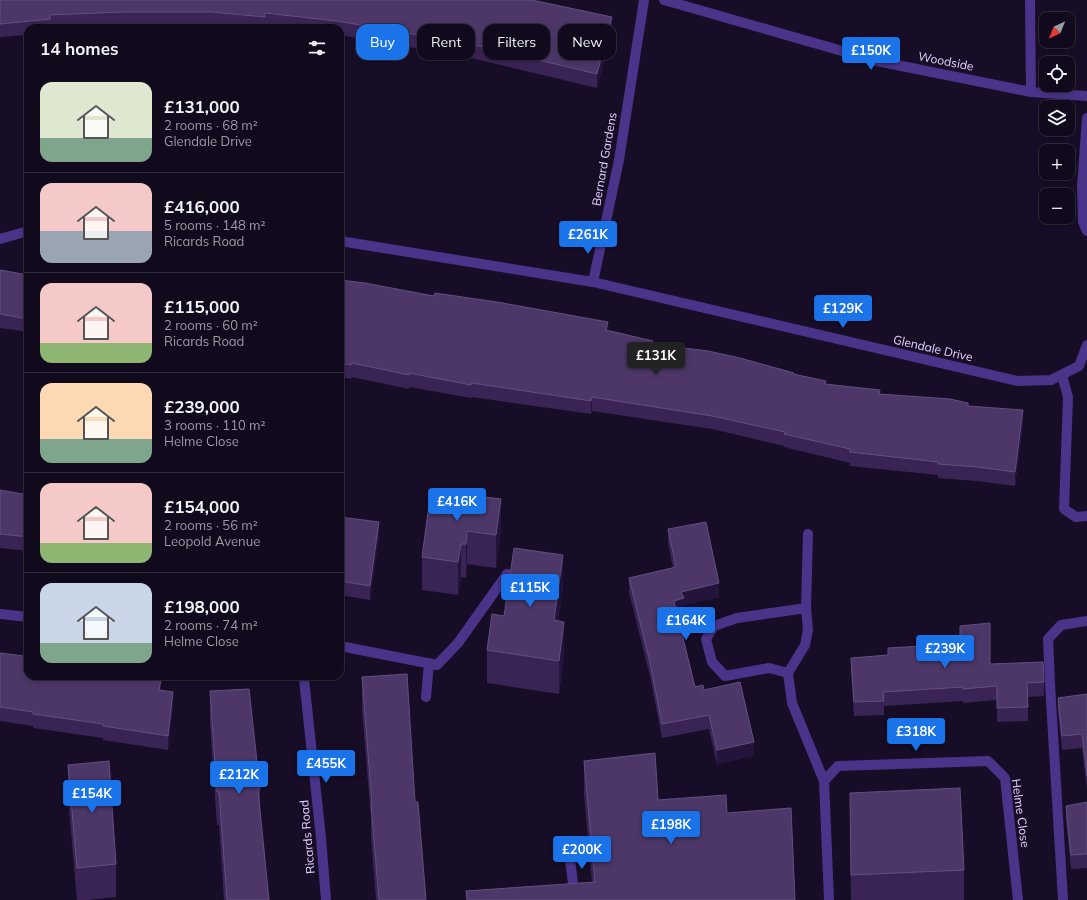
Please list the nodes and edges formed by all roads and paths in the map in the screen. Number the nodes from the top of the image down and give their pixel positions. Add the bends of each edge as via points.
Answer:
1 (644, 0) edge
2 (664, 0) edge
3 (1030, 0) edge
4 (681, 2) edge
5 (1031, 92) junction
6 (1087, 96) edge
7 (1087, 118) edge
8 (1087, 231) edge
9 (24, 233) edge
10 (0, 238) edge
11 (344, 242) edge
12 (593, 282) junction
13 (1087, 345) edge
14 (1062, 375) junction
15 (1087, 516) edge
16 (808, 534) dead end
17 (506, 574) dead end
18 (806, 608) junction
19 (0, 614) edge
20 (24, 617) edge
21 (1087, 621) edge
22 (344, 647) edge
23 (429, 663) junction
24 (788, 673) junction
25 (304, 680) edge
26 (426, 697) dead end
27 (824, 781) junction
28 (568, 843) dead end
29 (326, 900) edge
30 (574, 900) edge
31 (829, 900) edge
32 (1018, 900) edge
33 (1064, 900) edge

1 - 12 street, Bernard Gardens via 619,160
2 - 4 street, Woodside
3 - 5 street
4 - 5 street, Woodside via 877,61
5 - 6 street, Woodside
7 - 8 street via 1082,186 1083,222
9 - 10 street
11 - 12 street
12 - 14 street, Glendale Drive via 1017,381 1050,380
13 - 14 street, Glendale Drive via 1079,366
14 - 15 street via 1068,397 1064,509 1076,517
16 - 18 street
17 - 23 street via 458,643 437,665
18 - 24 street via 808,630 805,645
18 - 24 street via 738,618 714,626 706,639 712,662 725,676 769,668
19 - 20 street
21 - 33 street via 1062,625 1048,640
22 - 23 street
23 - 26 street
24 - 27 street via 792,703
25 - 29 street, Ricards Road
27 - 31 street
27 - 32 street, Helme Close via 838,766 988,761 1005,778
28 - 30 street

